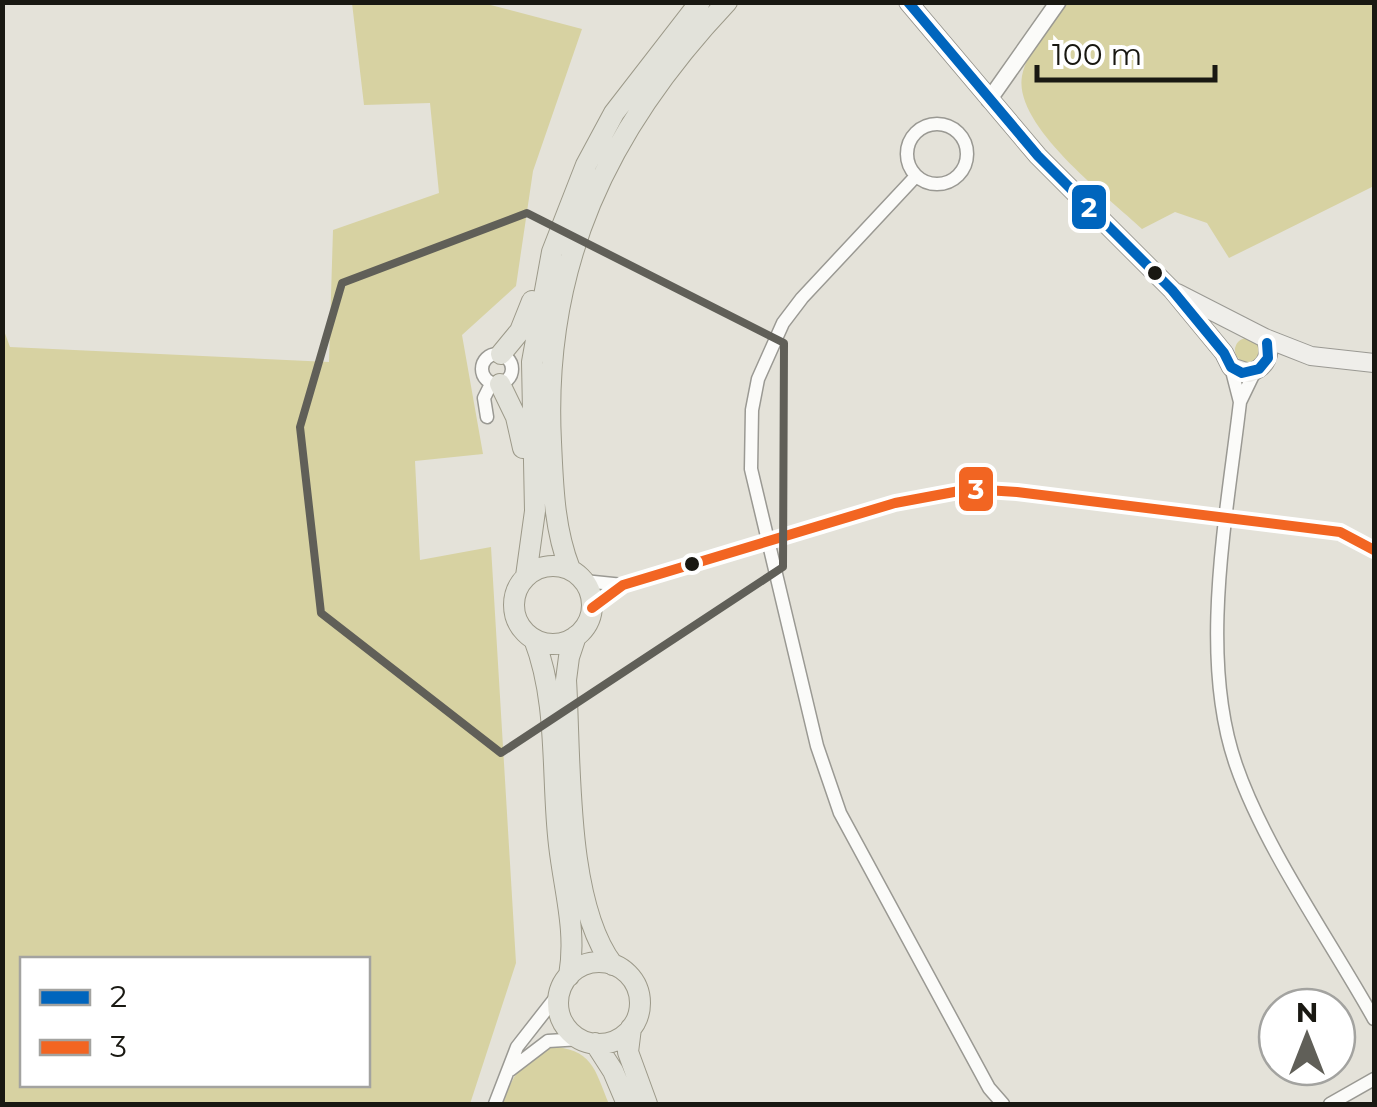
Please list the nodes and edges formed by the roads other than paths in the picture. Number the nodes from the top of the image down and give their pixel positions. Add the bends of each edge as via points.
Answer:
1 (700, 2) edge
2 (727, 2) edge
3 (908, 2) edge
4 (1058, 2) edge
5 (989, 100) junction
6 (916, 176) junction
7 (552, 252) junction
8 (1172, 290) junction
9 (1245, 328) junction
10 (1264, 338) junction
11 (501, 354) junction
12 (1311, 356) junction
13 (1227, 360) junction
14 (1374, 363) edge
15 (1260, 367) junction
16 (495, 384) junction
17 (1240, 402) junction
18 (487, 417) dead end
19 (535, 493) junction
20 (1226, 518) junction
21 (767, 542) junction
22 (1374, 550) edge
23 (577, 575) junction
24 (526, 576) junction
25 (623, 585) junction
26 (592, 608) junction
27 (576, 636) junction
28 (534, 639) junction
29 (613, 964) junction
30 (564, 984) junction
31 (1374, 1019) edge
32 (631, 1028) junction
33 (588, 1041) junction
34 (508, 1072) junction
35 (1374, 1078) edge
36 (495, 1104) edge
37 (627, 1104) edge
38 (647, 1104) edge
39 (1003, 1104) edge
40 (1330, 1104) edge

1 - 7 main road via 614,114
2 - 23 main road via 638,111 598,183 568,266 551,353 550,410 556,514 562,550
3 - 5 main road
4 - 5 street
5 - 8 main road
6 - 6 street via 935,184 955,179 968,151 959,132 932,124 915,133 906,150
6 - 21 street via 802,298 768,352 750,440
7 - 11 main road via 520,330
7 - 19 main road via 532,372
8 - 9 main road
8 - 13 main road
9 - 10 main road
9 - 13 main road via 1227,339
10 - 12 main road
10 - 15 main road via 1269,353
11 - 16 street via 512,370 508,380
11 - 16 street via 482,366 483,377
12 - 14 main road
12 - 15 main road
13 - 15 main road via 1242,373
13 - 17 street
15 - 17 street
16 - 18 street via 484,398
16 - 19 main road via 516,417
17 - 20 street
19 - 24 main road
20 - 21 street via 970,490 895,503
20 - 22 street via 1340,532
20 - 31 street via 1217,659 1236,767 1270,840
21 - 25 street
21 - 39 street via 840,813
23 - 24 main road via 552,566
23 - 25 street
23 - 26 main road
24 - 28 main road via 514,610
25 - 26 street
26 - 27 main road
27 - 28 main road via 560,643
27 - 29 main road via 566,680 576,843 593,932
28 - 30 main road via 546,678 572,927
29 - 30 main road via 589,963
29 - 32 main road via 638,992
30 - 33 main road via 562,1018 568,1030
30 - 34 street via 517,1047
32 - 33 main road via 611,1042
32 - 38 main road via 628,1052
33 - 34 street via 548,1040
33 - 37 main road via 613,1071
34 - 36 street
35 - 40 street

